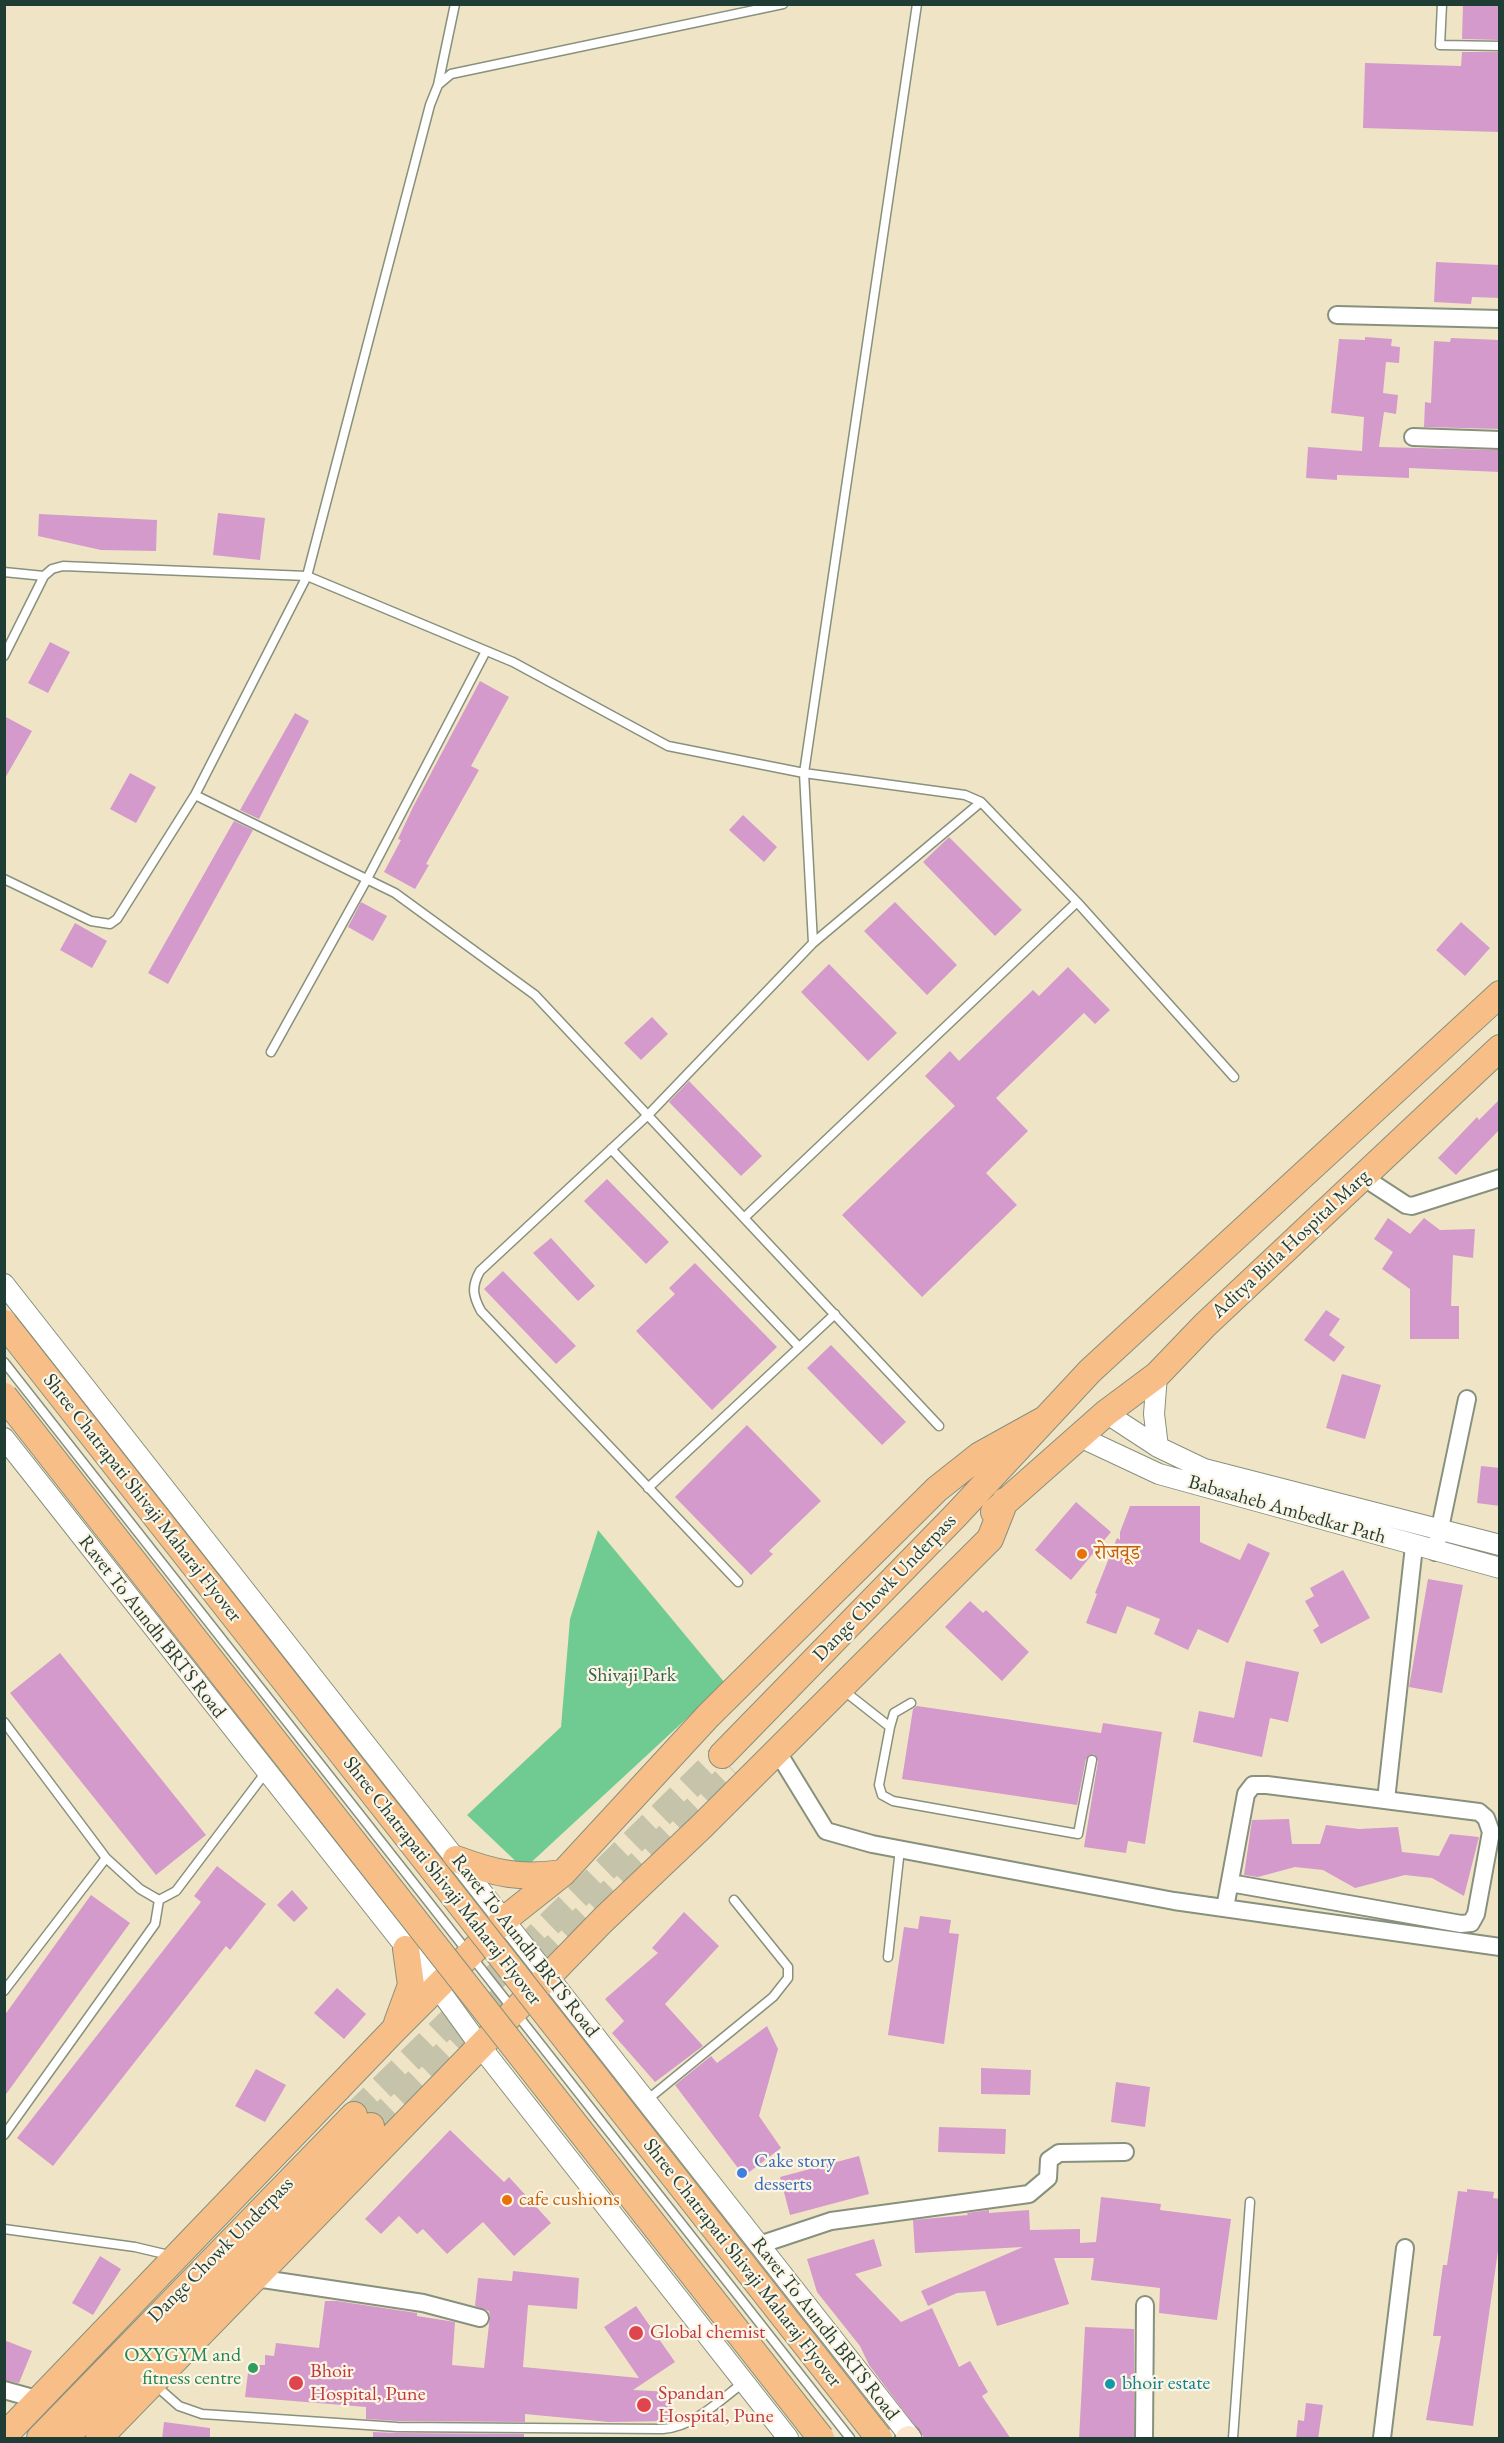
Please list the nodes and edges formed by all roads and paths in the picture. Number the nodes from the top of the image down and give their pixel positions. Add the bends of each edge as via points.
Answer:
1 (455, 4) edge
2 (783, 4) edge
3 (917, 4) edge
4 (1442, 4) edge
5 (1500, 46) edge
6 (438, 85) junction
7 (1337, 315) dead end
8 (1500, 319) edge
9 (1413, 437) dead end
10 (1500, 440) edge
11 (4, 572) edge
12 (44, 576) junction
13 (307, 576) junction
14 (486, 651) junction
15 (4, 656) edge
16 (804, 773) junction
17 (195, 795) junction
18 (981, 802) junction
19 (4, 879) edge
20 (366, 879) junction
21 (1077, 902) junction
22 (813, 943) junction
23 (1500, 994) edge
24 (1500, 1048) edge
25 (271, 1052) dead end
26 (1234, 1077) dead end
27 (649, 1114) junction
28 (611, 1149) junction
29 (1363, 1177) junction
30 (1500, 1178) edge
31 (745, 1217) junction
32 (4, 1284) edge
33 (835, 1314) junction
34 (4, 1323) edge
35 (799, 1347) junction
36 (4, 1362) edge
37 (1157, 1376) junction
38 (4, 1396) edge
39 (1467, 1399) dead end
40 (1106, 1413) junction
41 (1045, 1419) junction
42 (939, 1426) dead end
43 (1080, 1437) junction
44 (4, 1438) edge
45 (1158, 1447) junction
46 (648, 1488) junction
47 (1005, 1501) junction
48 (1438, 1529) junction
49 (1500, 1545) edge
50 (1414, 1546) junction
51 (1435, 1552) junction
52 (1500, 1568) edge
53 (738, 1582) dead end
54 (840, 1688) junction
55 (911, 1703) dead end
56 (4, 1722) edge
57 (890, 1727) junction
58 (777, 1751) junction
59 (1092, 1760) dead end
60 (266, 1772) junction
61 (1386, 1800) junction
62 (900, 1850) junction
63 (106, 1858) junction
64 (456, 1859) junction
65 (563, 1873) junction
66 (1230, 1882) junction
67 (159, 1900) junction
68 (734, 1900) dead end
69 (1225, 1908) junction
70 (505, 1919) junction
71 (1500, 1947) edge
72 (406, 1949) junction
73 (471, 1955) junction
74 (888, 1957) dead end
75 (549, 1975) junction
76 (438, 1988) junction
77 (4, 1991) edge
78 (514, 2011) junction
79 (393, 2031) junction
80 (480, 2046) junction
81 (646, 2100) junction
82 (4, 2135) edge
83 (1125, 2152) dead end
84 (1250, 2202) dead end
85 (4, 2229) edge
86 (759, 2245) junction
87 (1405, 2248) dead end
88 (178, 2258) junction
89 (256, 2278) junction
90 (1145, 2305) dead end
91 (480, 2318) dead end
92 (744, 2382) junction
93 (153, 2383) junction
94 (4, 2390) edge
95 (40, 2400) junction
96 (4, 2436) edge
97 (909, 2438) edge
98 (40, 2439) edge
99 (65, 2439) edge
100 (99, 2439) edge
101 (788, 2439) edge
102 (821, 2439) edge
103 (850, 2439) edge
104 (879, 2439) edge
105 (1144, 2439) edge
106 (1233, 2439) edge
107 (1383, 2439) edge

1 - 6 lane
2 - 6 lane via 467,69 451,74
3 - 16 lane
4 - 5 lane via 1440,45
6 - 13 lane
7 - 8 street
9 - 10 street
11 - 12 lane
12 - 13 lane via 63,566
12 - 15 lane
13 - 14 lane
13 - 17 lane
14 - 16 lane via 668,746
14 - 20 lane
16 - 18 lane via 965,795
16 - 22 lane
17 - 19 lane via 117,919 110,924 91,921
17 - 20 lane
18 - 21 lane
18 - 22 lane
20 - 25 lane
20 - 27 lane via 407,901 536,995
21 - 26 lane
21 - 31 lane
22 - 27 lane
23 - 41 main road, Dange Chowk Underpass via 1090,1371
24 - 29 main road, Aditya Birla Hospital Marg
27 - 28 lane
27 - 31 lane
28 - 35 lane
28 - 46 lane via 480,1271 473,1284 474,1299
29 - 30 street via 1412,1206
29 - 37 main road, Aditya Birla Hospital Marg via 1205,1325
31 - 33 lane
32 - 64 street, Ravet To Aundh BRTS Road
33 - 35 lane
33 - 42 lane
34 - 104 main road, Shree Chatrapati Shivaji Maharaj Flyover, bridge
35 - 46 lane
36 - 73 lane
37 - 40 main road, Aditya Birla Hospital Marg
37 - 45 street via 1154,1414
38 - 102 main road, bridge
39 - 48 street
40 - 43 main road, Aditya Birla Hospital Marg
40 - 45 street, Babasaheb Ambedkar Path
41 - 47 main road, Dange Chowk Underpass via 728,1763
41 - 65 main road via 980,1455 937,1489 708,1716
43 - 47 main road, Dange Chowk Underpass
43 - 50 street, Babasaheb Ambedkar Path via 1159,1474
44 - 60 street, Ravet To Aundh BRTS Road
45 - 48 street, Babasaheb Ambedkar Path via 1204,1468
46 - 53 lane
47 - 54 main road via 990,1539
48 - 49 street, Babasaheb Ambedkar Path
48 - 51 street
50 - 51 street, Babasaheb Ambedkar Path
50 - 61 street
51 - 52 street, Babasaheb Ambedkar Path
54 - 57 lane
54 - 58 main road
55 - 57 lane via 894,1713
56 - 63 lane
57 - 59 lane via 879,1785 882,1795 893,1801 1078,1834
58 - 62 street via 826,1831
58 - 75 main road
60 - 67 lane via 176,1891
60 - 72 street, Ravet To Aundh BRTS Road
61 - 66 street via 1253,1785 1246,1794
61 - 66 street via 1479,1812 1486,1818 1491,1832 1471,1923
62 - 69 street
62 - 74 lane
63 - 67 lane via 140,1889
63 - 77 lane
64 - 65 main road via 514,1876
64 - 70 street, Ravet To Aundh BRTS Road
65 - 70 main road
66 - 69 street
67 - 82 lane via 155,1924
68 - 81 lane via 788,1967 788,1978 773,1997
69 - 71 street
70 - 73 main road
70 - 75 street, Ravet To Aundh BRTS Road
72 - 76 street, Ravet To Aundh BRTS Road
72 - 79 main road via 411,1985
73 - 76 main road
73 - 78 lane
75 - 78 main road
75 - 81 street, Ravet To Aundh BRTS Road
76 - 79 main road
76 - 80 street, Ravet To Aundh BRTS Road
78 - 80 main road
78 - 103 lane
79 - 88 main road
80 - 89 main road
80 - 92 street, Ravet To Aundh BRTS Road
81 - 86 street, Ravet To Aundh BRTS Road
83 - 86 street via 1059,2153 1049,2160 1048,2178 1029,2194 831,2221
84 - 106 lane
85 - 88 lane via 135,2247
86 - 97 street, Ravet To Aundh BRTS Road
87 - 107 street
88 - 95 main road
89 - 91 street via 423,2303
89 - 93 main road
90 - 105 street
92 - 93 lane via 693,2421 663,2429 397,2427 202,2414 179,2406
92 - 101 street, Ravet To Aundh BRTS Road
93 - 100 main road
94 - 95 street
95 - 96 main road
98 - 99 main road, Dange Chowk Underpass via 363,2120

